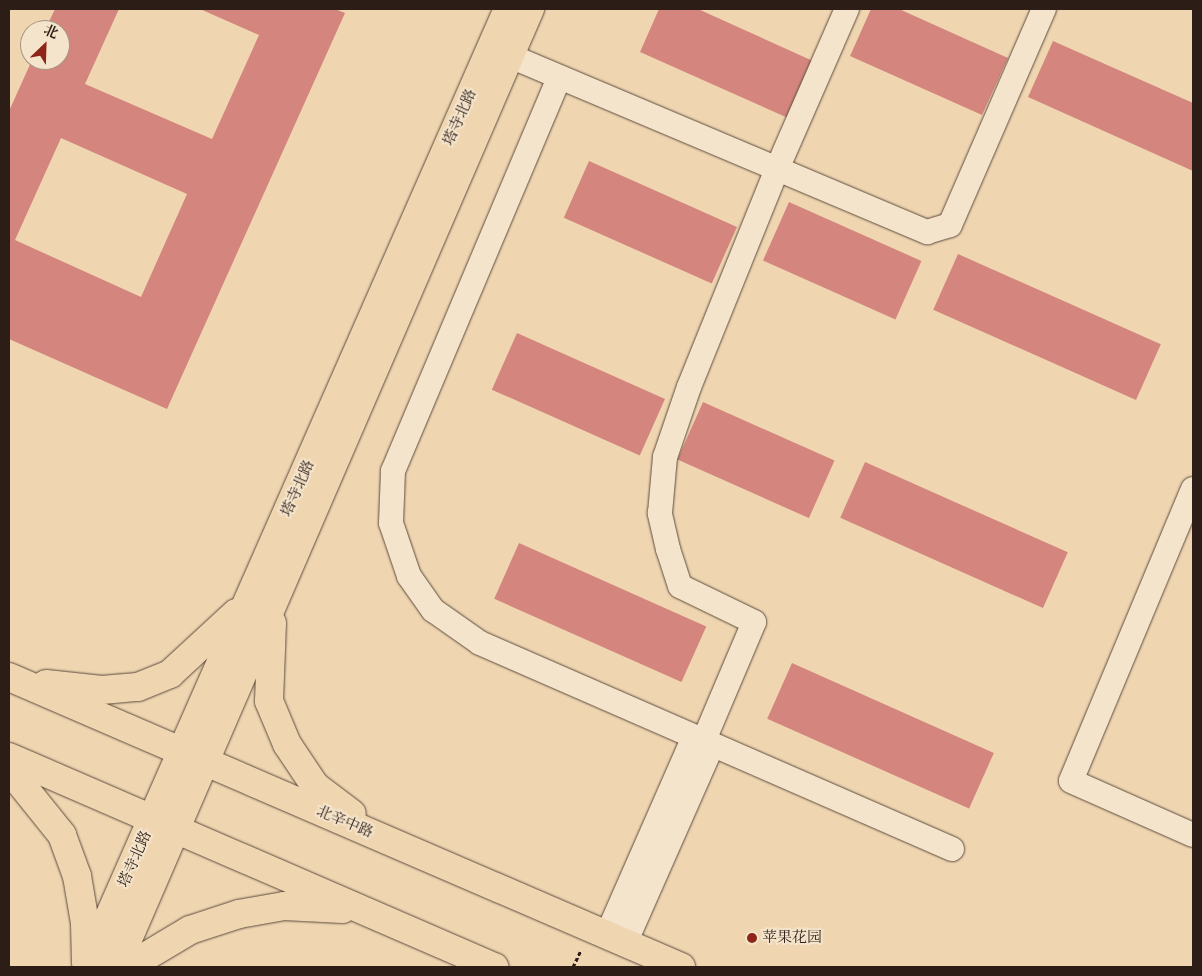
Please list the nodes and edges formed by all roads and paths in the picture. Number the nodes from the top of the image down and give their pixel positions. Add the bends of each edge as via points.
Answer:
1 (508, 9) edge
2 (530, 9) edge
3 (846, 9) edge
4 (1044, 9) edge
5 (510, 56) junction
6 (559, 78) junction
7 (777, 169) junction
8 (1193, 489) edge
9 (260, 605) junction
10 (14, 679) edge
11 (704, 740) junction
12 (9, 757) edge
13 (194, 757) junction
14 (9, 769) edge
15 (165, 825) junction
16 (1193, 835) edge
17 (387, 841) junction
18 (952, 849) dead end
19 (360, 910) junction
20 (616, 939) junction
21 (87, 967) edge
22 (116, 967) edge
23 (128, 967) edge
24 (494, 967) edge
25 (681, 967) edge

1 - 9 main road, 塔寺北路
2 - 5 main road, 塔寺北路
3 - 7 street
4 - 7 street via 950,225 927,232
5 - 6 street
5 - 9 main road, 塔寺北路
6 - 7 street
6 - 11 street via 394,472 391,522 409,576 433,610 480,642
7 - 11 street via 689,387 665,457 660,513 680,586 754,622
8 - 16 street via 1071,781
9 - 10 main road via 170,674 138,687 102,690
9 - 13 main road, 塔寺北路
9 - 17 main road via 269,702 286,744 315,786
10 - 13 main road, 北辛中路
11 - 18 street
11 - 20 street via 712,746
12 - 15 main road
13 - 15 main road, 塔寺北路
13 - 17 main road, 北辛中路
14 - 21 main road via 62,836 77,876 85,923
15 - 19 main road
15 - 21 main road, 塔寺北路
15 - 22 main road, 塔寺北路
17 - 20 main road, 北辛中路
19 - 23 main road via 284,906 239,914 190,930
19 - 24 main road
20 - 25 main road, 北辛中路

